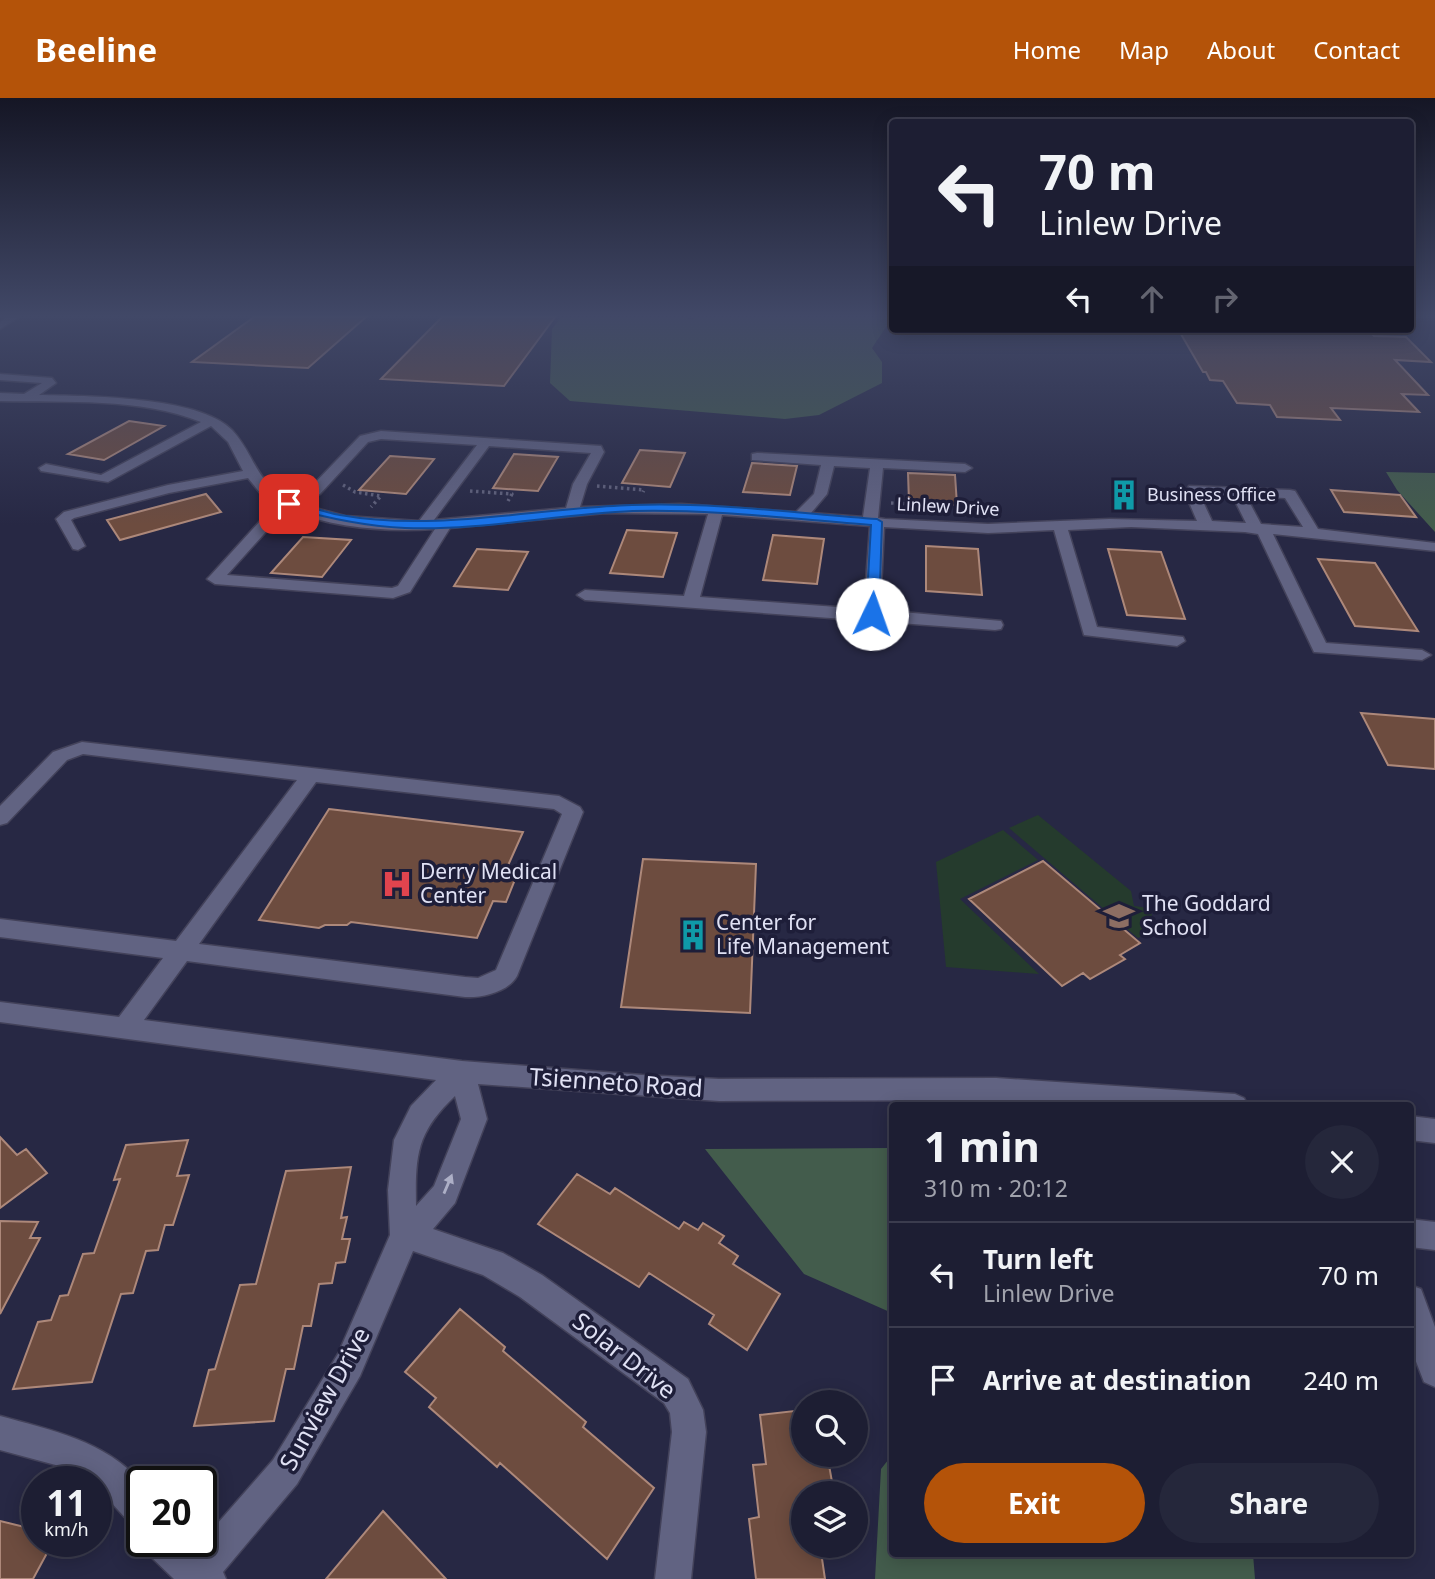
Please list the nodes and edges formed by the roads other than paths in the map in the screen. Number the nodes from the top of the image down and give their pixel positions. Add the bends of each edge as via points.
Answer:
1 (45, 386) edge
2 (0, 397) edge
3 (26, 398) junction
4 (212, 421) junction
5 (486, 442) junction
6 (758, 457) dead end
7 (828, 461) junction
8 (877, 464) junction
9 (47, 468) dead end
10 (965, 468) dead end
11 (252, 474) junction
12 (1236, 490) junction
13 (289, 504) junction
14 (572, 511) junction
15 (716, 511) junction
16 (798, 517) junction
17 (874, 522) junction
18 (424, 524) junction
19 (445, 524) junction
20 (1060, 527) junction
21 (1207, 527) junction
22 (1260, 531) junction
23 (1314, 534) junction
24 (78, 546) dead end
25 (1435, 547) edge
26 (585, 594) dead end
27 (691, 601) junction
28 (872, 614) junction
29 (995, 625) dead end
30 (1177, 641) dead end
31 (1422, 655) dead end
32 (311, 775) junction
33 (0, 818) edge
34 (0, 928) edge
35 (183, 951) junction
36 (0, 1012) edge
37 (124, 1029) junction
38 (462, 1072) junction
39 (1179, 1102) edge
40 (1414, 1128) edge
41 (1435, 1131) edge
42 (1414, 1233) edge
43 (405, 1236) junction
44 (1435, 1236) edge
45 (1414, 1311) edge
46 (1435, 1371) edge
47 (0, 1433) edge
48 (126, 1489) edge
49 (178, 1557) edge
50 (200, 1577) edge
51 (673, 1579) edge

1 - 3 street
2 - 3 street, Linlew Drive
3 - 4 street, Linlew Drive via 154,407
4 - 9 street via 103,479
4 - 11 street, Linlew Drive via 234,438
5 - 13 street via 372,436 315,491
5 - 14 street via 596,449
5 - 18 street
6 - 7 street
7 - 8 street
7 - 16 street via 822,494
8 - 10 street
8 - 17 street
11 - 13 street, Linlew Drive via 265,490
11 - 24 street via 168,489 69,515 63,519
12 - 21 street via 1194,489
12 - 22 street
12 - 23 street via 1290,494
13 - 18 street, Linlew Drive via 358,522
13 - 19 street via 268,520 215,579 393,593 404,589
14 - 15 street, Linlew Drive
14 - 19 street, Linlew Drive
15 - 16 street, Linlew Drive
15 - 27 street
16 - 17 street, Linlew Drive
17 - 20 street, Linlew Drive
17 - 28 street
18 - 19 street, Linlew Drive
20 - 21 street, Linlew Drive via 1128,523
20 - 30 street via 1090,631
21 - 22 street, Linlew Drive
22 - 23 street, Linlew Drive
22 - 31 street via 1320,648
23 - 25 street, Linlew Drive
26 - 27 street
27 - 28 street
28 - 29 street
32 - 33 street via 82,748 60,756
32 - 35 street
32 - 35 street via 559,803 573,812 505,976 480,988 466,987
34 - 35 street
35 - 37 street
36 - 37 street, Tsienneto Road
37 - 38 street, Tsienneto Road
38 - 39 street, Tsienneto Road via 719,1090 996,1089
38 - 43 street via 418,1116 405,1152 400,1205
43 -> 38 street, Sunview Drive via 445,1194 474,1119
40 - 41 street
42 - 44 street
43 - 50 street, Sunview Drive via 349,1366 324,1410 285,1472
43 - 51 street, Solar Drive via 492,1263 676,1391 686,1410 688,1432
45 - 46 street
47 - 48 street via 85,1458
49 - 50 street

